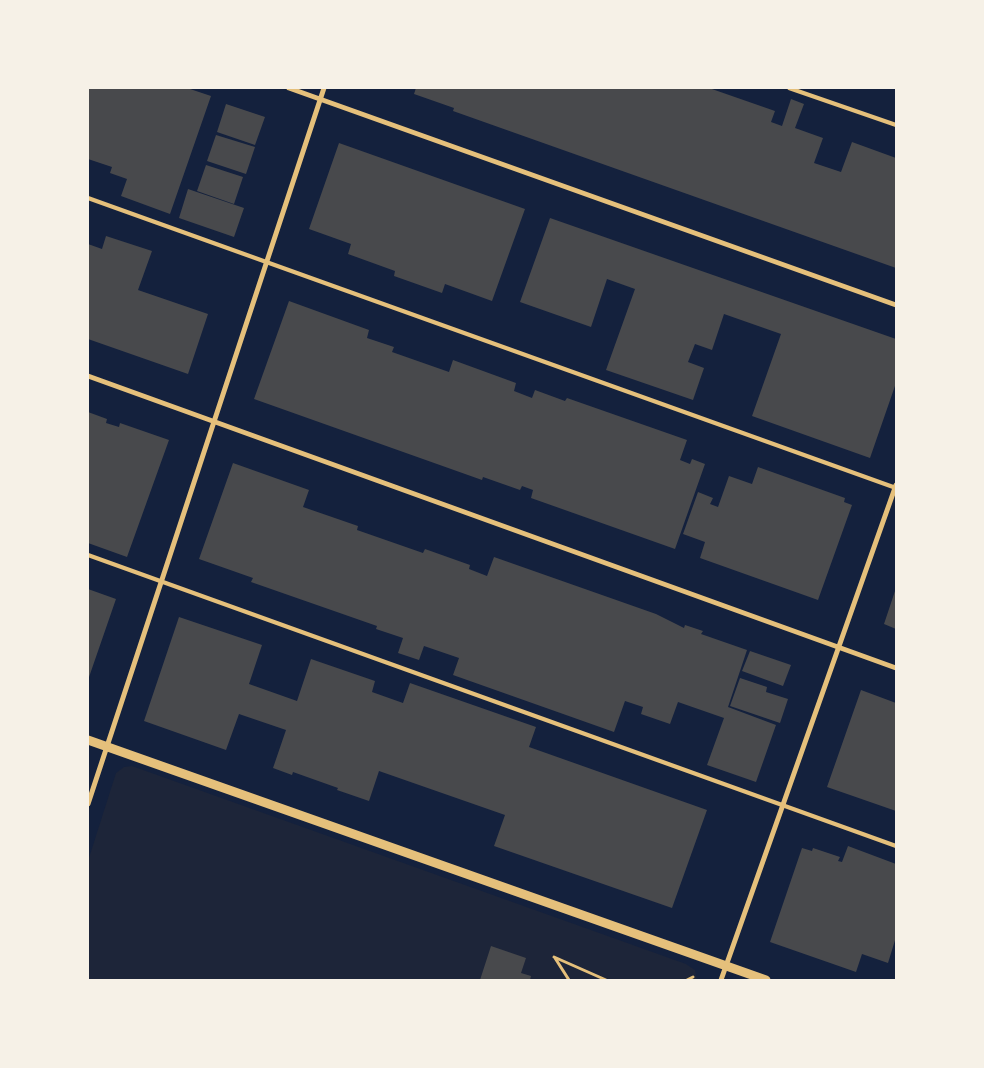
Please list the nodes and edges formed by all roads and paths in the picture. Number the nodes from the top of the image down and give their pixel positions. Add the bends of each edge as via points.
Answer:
1 (289, 88) edge
2 (324, 88) edge
3 (789, 88) edge
4 (321, 99) junction
5 (896, 125) edge
6 (88, 198) edge
7 (267, 262) junction
8 (896, 304) edge
9 (88, 376) edge
10 (214, 421) junction
11 (896, 486) edge
12 (88, 555) edge
13 (161, 581) junction
14 (839, 647) junction
15 (896, 668) edge
16 (88, 740) edge
17 (106, 747) junction
18 (88, 804) edge
19 (782, 805) junction
20 (896, 846) edge
21 (726, 966) junction
22 (693, 977) dead end
23 (600, 979) edge
24 (569, 980) edge
25 (606, 980) edge
26 (687, 980) edge
27 (721, 980) edge
28 (766, 980) edge

1 - 4 street
2 - 4 street
3 - 5 lane
4 - 7 street
4 - 8 street
6 - 7 lane
7 - 10 street
7 - 11 lane
9 - 10 street
10 - 13 street
10 - 14 street
11 - 14 street
12 - 13 lane
13 - 17 street
13 - 19 lane
14 - 15 street
14 - 19 street
16 - 17 street
17 - 18 street
17 - 21 street
19 - 20 lane
19 - 21 street
21 - 27 street
21 - 28 street
22 - 26 path
23 - 24 path via 554,958
23 - 25 path

